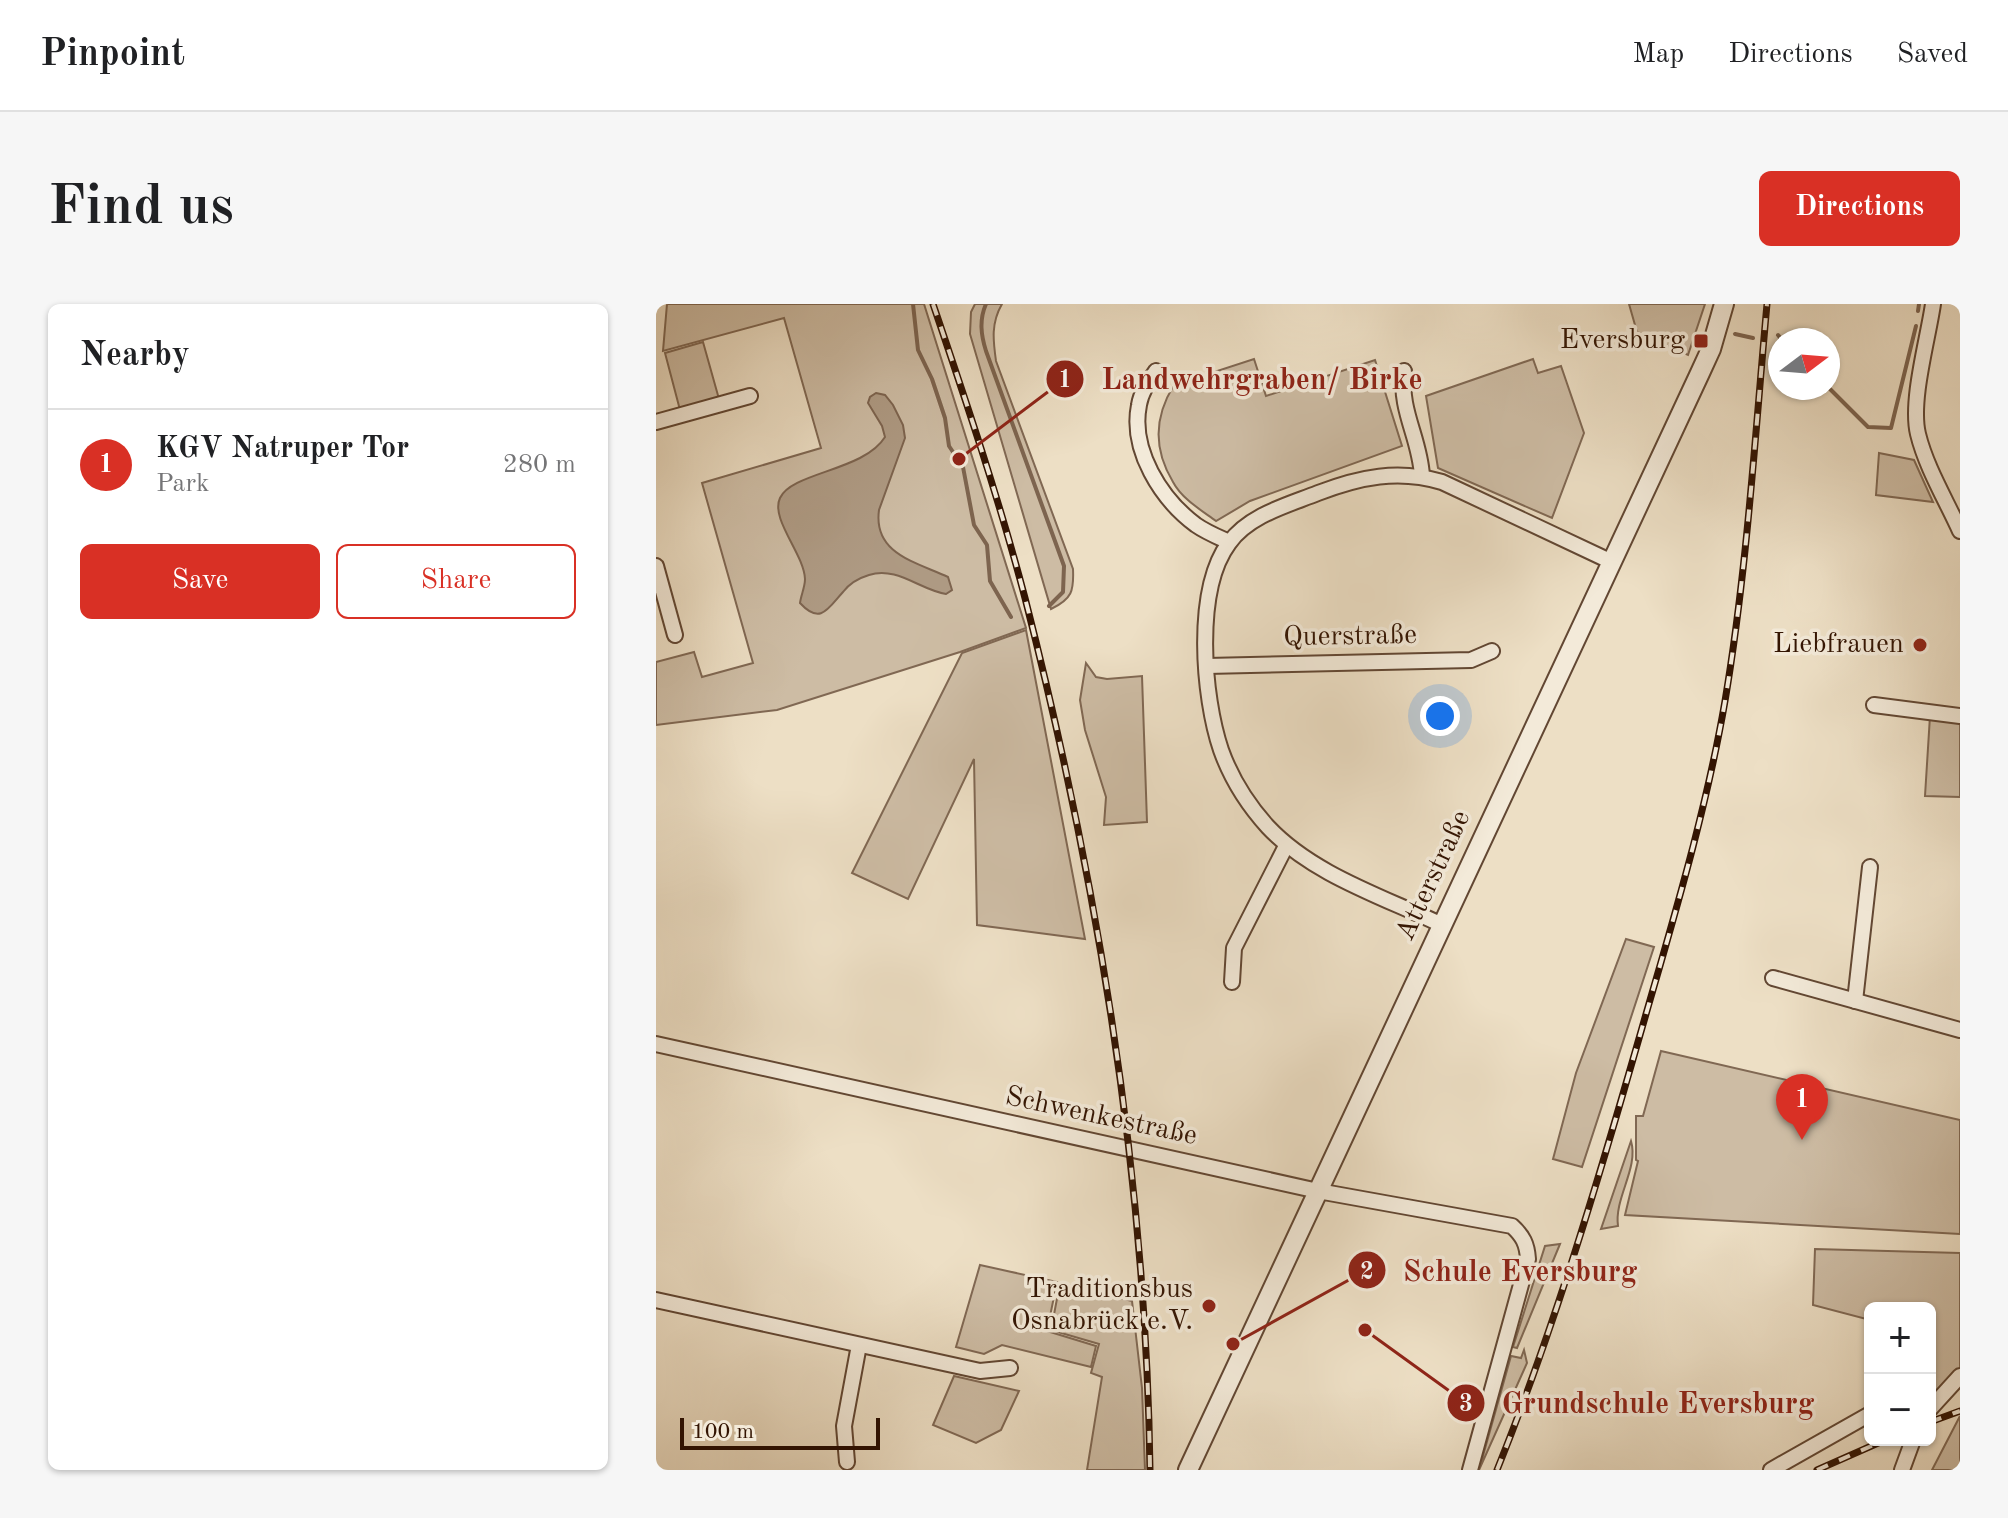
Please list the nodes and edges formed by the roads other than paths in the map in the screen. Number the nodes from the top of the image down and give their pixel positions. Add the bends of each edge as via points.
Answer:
1 (1724, 304) edge
2 (1933, 304) edge
3 (1156, 371) dead end
4 (1404, 371) dead end
5 (750, 396) dead end
6 (656, 422) edge
7 (1422, 476) junction
8 (1960, 531) edge
9 (1229, 542) junction
10 (1612, 562) junction
11 (656, 566) edge
12 (675, 635) dead end
13 (1492, 651) dead end
14 (1207, 666) junction
15 (1874, 705) dead end
16 (1960, 716) edge
17 (1286, 846) junction
18 (1870, 867) dead end
19 (1442, 925) junction
20 (1773, 978) dead end
21 (1232, 982) dead end
22 (1855, 1001) junction
23 (1960, 1030) edge
24 (656, 1044) edge
25 (1318, 1191) junction
26 (656, 1300) edge
27 (859, 1345) junction
28 (1010, 1368) dead end
29 (1960, 1376) edge
30 (1936, 1402) edge
31 (1864, 1417) edge
32 (1911, 1446) edge
33 (847, 1462) dead end
34 (1188, 1470) edge
35 (1470, 1470) edge
36 (1771, 1470) edge
37 (1902, 1470) edge

1 - 10 street, Atterstraße via 1711,349
2 - 8 street via 1917,432
3 - 9 street via 1137,416 1146,459 1178,510
4 - 7 street via 1401,393
5 - 6 street
7 - 9 street via 1349,481 1267,514
7 - 10 street
9 - 14 street via 1214,570 1207,600
10 - 19 street, Atterstraße
11 - 12 street
13 - 14 street, Querstraße via 1471,660
14 - 17 street via 1210,709 1233,777
15 - 16 street
17 - 19 street via 1322,869
17 - 21 street via 1234,948
18 - 22 street
19 - 25 street, Atterstraße
20 - 22 street
22 - 23 street
24 - 25 street, Schwenkestraße
25 - 34 street, Atterstraße
25 - 35 street, Schwenkestraße via 1501,1223 1522,1235 1528,1259
26 - 27 street
27 - 28 street via 980,1371
27 - 33 street via 844,1426
29 - 30 street
31 - 36 street
32 - 37 street

